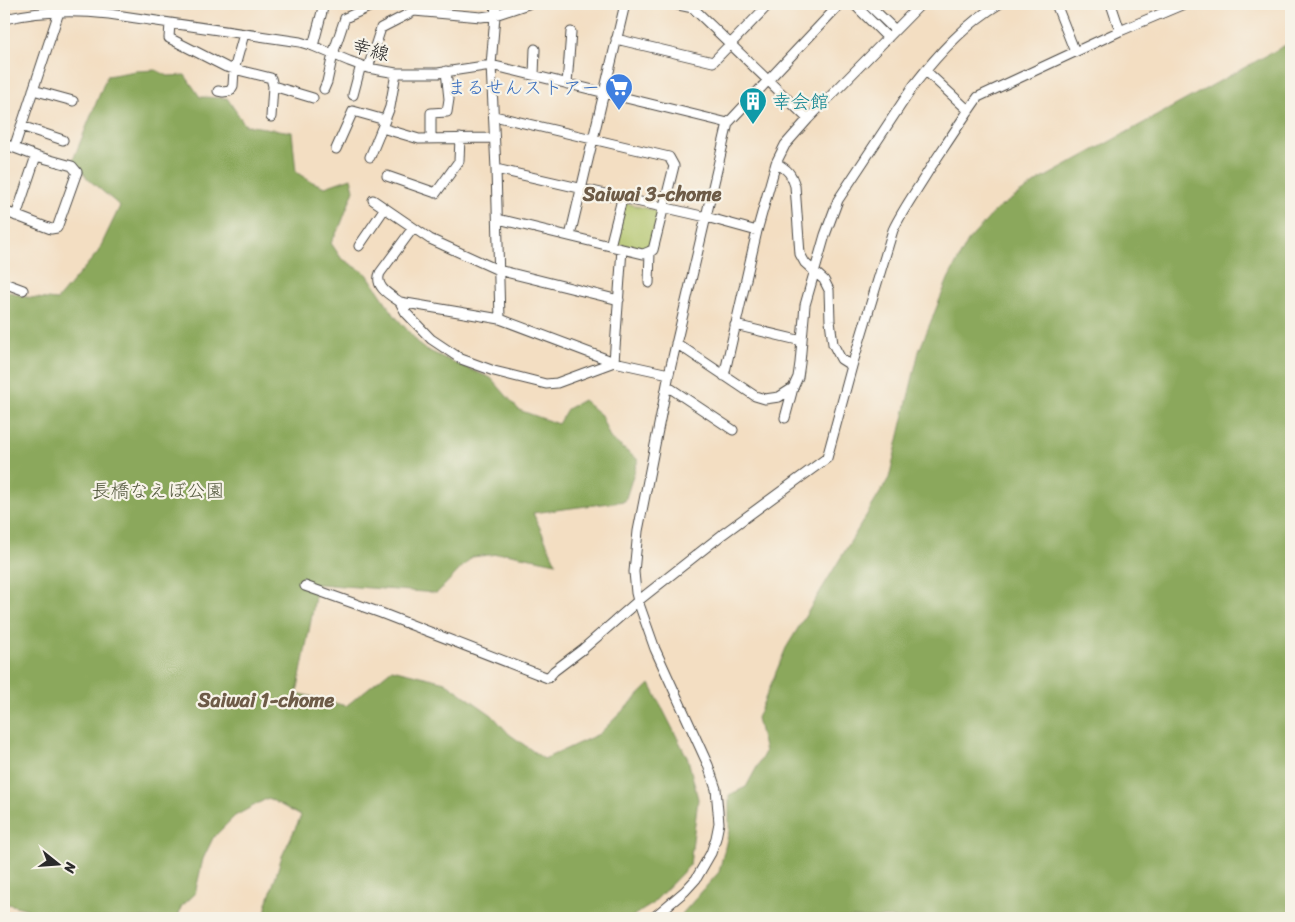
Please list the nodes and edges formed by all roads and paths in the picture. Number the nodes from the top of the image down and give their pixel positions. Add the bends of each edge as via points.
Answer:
1 (324, 4) edge
2 (376, 4) edge
3 (496, 4) edge
4 (528, 4) edge
5 (624, 4) edge
6 (674, 4) edge
7 (769, 4) edge
8 (840, 4) edge
9 (854, 4) edge
10 (868, 4) edge
11 (921, 4) edge
12 (999, 4) edge
13 (1056, 4) edge
14 (1111, 4) edge
15 (1184, 4) edge
16 (695, 6) edge
17 (46, 8) edge
18 (59, 12) junction
19 (495, 15) junction
20 (4, 19) edge
21 (170, 23) junction
22 (895, 30) junction
23 (1120, 31) junction
24 (571, 32) dead end
25 (244, 34) junction
26 (888, 38) junction
27 (616, 39) junction
28 (731, 45) junction
29 (313, 46) junction
30 (535, 49) dead end
31 (1075, 52) junction
32 (333, 54) junction
33 (491, 65) junction
34 (365, 67) junction
35 (234, 70) junction
36 (446, 71) junction
37 (926, 71) junction
38 (396, 73) junction
39 (534, 76) junction
40 (768, 80) junction
41 (567, 84) junction
42 (273, 86) junction
43 (324, 89) dead end
44 (33, 90) junction
45 (218, 91) dead end
46 (603, 92) junction
47 (353, 95) dead end
48 (312, 98) dead end
49 (73, 100) dead end
50 (968, 110) junction
51 (494, 116) junction
52 (271, 117) dead end
53 (808, 119) junction
54 (728, 123) junction
55 (384, 124) junction
56 (21, 126) junction
57 (431, 138) junction
58 (460, 138) junction
59 (494, 138) junction
60 (592, 138) junction
61 (63, 140) dead end
62 (4, 144) edge
63 (14, 148) junction
64 (336, 149) dead end
65 (36, 156) junction
66 (370, 156) dead end
67 (776, 163) junction
68 (496, 169) junction
69 (388, 176) dead end
70 (581, 189) junction
71 (622, 199) junction
72 (373, 200) dead end
73 (385, 208) junction
74 (664, 208) junction
75 (4, 211) edge
76 (16, 216) junction
77 (706, 217) junction
78 (498, 219) junction
79 (413, 228) junction
80 (757, 231) junction
81 (570, 236) junction
82 (360, 246) dead end
83 (610, 246) junction
84 (622, 249) junction
85 (650, 251) junction
86 (498, 270) junction
87 (815, 271) junction
88 (4, 283) edge
89 (649, 283) dead end
90 (23, 290) dead end
91 (619, 300) junction
92 (400, 302) junction
93 (500, 318) junction
94 (735, 325) junction
95 (802, 341) junction
96 (676, 343) junction
97 (614, 362) junction
98 (852, 366) junction
99 (670, 374) junction
100 (724, 376) junction
101 (667, 386) junction
102 (793, 388) junction
103 (785, 418) dead end
104 (733, 430) dead end
105 (305, 586) dead end
106 (638, 601) junction
107 (653, 918) edge

1 - 29 street
2 - 32 street via 345,18
3 - 19 street
4 - 19 street
5 - 27 street
6 - 16 street
7 - 28 street
8 - 40 street
9 - 26 street
10 - 22 street
11 - 22 street
12 - 37 street via 964,29
13 - 31 street
14 - 23 street
15 - 23 street
16 - 28 street
17 - 18 street, 幸線
17 - 20 street, 幸線
18 - 21 street, 幸線 via 84,11
18 - 44 street
19 - 33 street
19 - 34 street via 414,11 381,28
21 - 25 street, 幸線
21 - 35 street via 169,38
22 - 26 street
23 - 31 street
24 - 41 street
25 - 29 street, 幸線
25 - 35 street
26 - 53 street
27 - 28 street via 713,62
27 - 46 street
28 - 40 street
29 - 32 street, 幸線
30 - 39 street
31 - 50 street via 978,96
32 - 34 street, 幸線
32 - 43 street
33 - 36 street, 幸線
33 - 39 street, 幸線
33 - 51 street
34 - 38 street, 幸線
34 - 47 street
35 - 42 street via 271,78
35 - 45 street via 230,91
36 - 38 street, 幸線
36 - 57 street via 447,112 431,113
37 - 50 street
37 - 87 street via 838,200
38 - 55 street
39 - 41 street, 幸線
40 - 53 street
40 - 54 street
41 - 46 street, 幸線
42 - 48 street
42 - 52 street
44 - 49 street
44 - 56 street
46 - 54 street, 幸線
46 - 60 street
50 - 98 street via 893,230
51 - 59 street
51 - 60 street
53 - 67 street via 785,145
54 - 77 street
55 - 57 street via 419,139
55 - 64 street via 353,111
55 - 66 street
56 - 61 street
56 - 63 street
57 - 58 street
58 - 59 street
58 - 69 street via 459,161 436,193
59 - 68 street
60 - 70 street
60 - 74 street via 669,157 674,166
62 - 63 street
63 - 65 street
65 - 76 street
65 - 76 street via 72,166 78,172 57,228 51,229
67 - 80 street
67 - 87 street via 788,170 793,178 800,254
68 - 70 street
68 - 78 street
70 - 71 street
70 - 81 street
71 - 74 street
71 - 83 street
72 - 73 street
73 - 79 street
73 - 82 street
74 - 77 street
74 - 85 street via 653,250
75 - 76 street
77 - 80 street
77 - 96 street
78 - 81 street
78 - 86 street
79 - 86 street
79 - 92 street via 378,279 388,294
80 - 94 street
81 - 83 street
83 - 84 street
84 - 85 street via 643,254
84 - 91 street
85 - 89 street
86 - 91 street
86 - 93 street
87 - 95 street via 805,305
87 - 98 street via 830,290 833,344 841,358
88 - 90 street
91 - 97 street
92 - 93 street
92 - 97 street via 431,339 460,359 494,371 546,384
93 - 97 street
94 - 95 street
94 - 100 street
95 - 102 street via 799,370
96 - 99 street
96 - 100 street
97 - 99 street
98 - 106 street via 827,458
99 - 101 street
100 - 102 street via 765,399 779,397
101 - 104 street
101 - 106 street via 638,531 634,572
102 - 103 street
105 - 106 street via 548,678
106 - 107 street via 655,649 708,765 716,789 718,811 716,838 704,866 685,891

